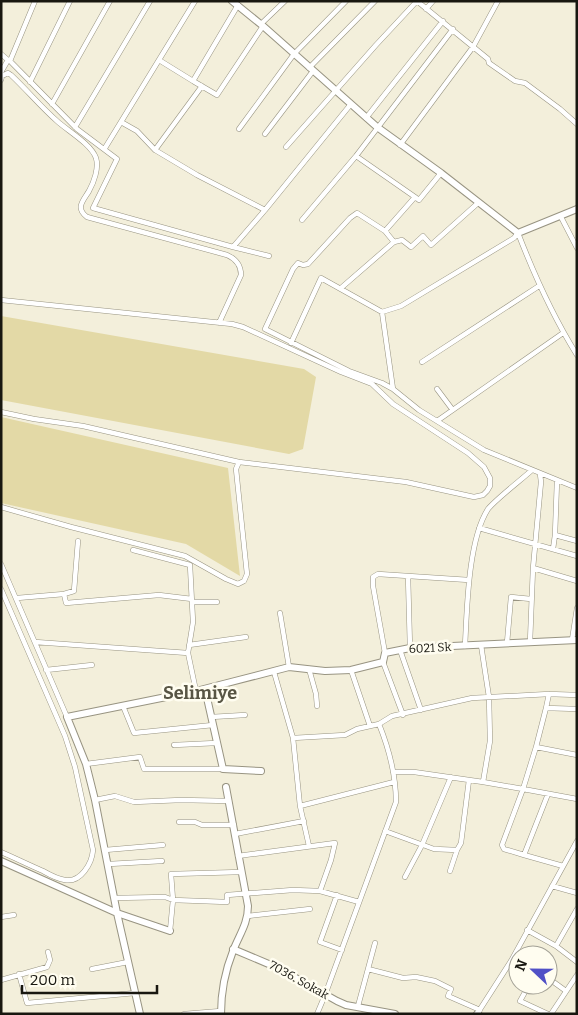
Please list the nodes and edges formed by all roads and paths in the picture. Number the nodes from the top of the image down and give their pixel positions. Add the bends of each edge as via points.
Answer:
1 (35, 1) edge
2 (70, 1) edge
3 (110, 1) edge
4 (150, 1) edge
5 (195, 1) edge
6 (285, 1) edge
7 (346, 1) edge
8 (375, 1) edge
9 (433, 1) edge
10 (498, 1) edge
11 (235, 3) edge
12 (426, 9) junction
13 (443, 21) junction
14 (262, 25) junction
15 (452, 29) junction
16 (473, 47) junction
17 (1, 54) edge
18 (294, 54) junction
19 (159, 60) junction
20 (9, 61) junction
21 (311, 70) junction
22 (1, 72) edge
23 (1, 80) edge
24 (193, 81) junction
25 (30, 82) junction
26 (202, 86) junction
27 (337, 91) junction
28 (52, 104) junction
29 (351, 104) junction
30 (366, 118) junction
31 (121, 122) junction
32 (577, 124) edge
33 (75, 127) junction
34 (377, 127) junction
35 (239, 129) dead end
36 (265, 134) dead end
37 (400, 145) junction
38 (286, 147) dead end
39 (105, 148) junction
40 (154, 150) junction
41 (356, 156) junction
42 (441, 173) junction
43 (415, 197) junction
44 (478, 203) junction
45 (577, 209) edge
46 (265, 210) junction
47 (561, 217) junction
48 (302, 220) dead end
49 (385, 231) junction
50 (518, 233) junction
51 (394, 242) junction
52 (232, 247) junction
53 (577, 248) edge
54 (268, 256) dead end
55 (539, 286) junction
56 (340, 288) junction
57 (1, 300) edge
58 (382, 312) junction
59 (219, 323) junction
60 (563, 333) junction
61 (291, 342) junction
62 (577, 354) edge
63 (422, 362) dead end
64 (393, 389) junction
65 (437, 389) dead end
66 (452, 409) junction
67 (1, 412) edge
68 (437, 421) junction
69 (239, 462) junction
70 (532, 470) junction
71 (540, 474) junction
72 (557, 481) junction
73 (577, 488) edge
74 (1, 507) edge
75 (479, 528) junction
76 (555, 535) junction
77 (78, 541) dead end
78 (577, 541) edge
79 (535, 544) junction
80 (553, 549) junction
81 (133, 550) dead end
82 (577, 556) edge
83 (1, 564) edge
84 (532, 568) junction
85 (408, 576) junction
86 (469, 580) junction
87 (577, 581) edge
88 (1, 589) edge
89 (64, 594) junction
90 (17, 598) junction
91 (531, 599) junction
92 (192, 601) junction
93 (217, 602) dead end
94 (577, 608) edge
95 (280, 613) dead end
96 (246, 637) dead end
97 (574, 640) edge
98 (35, 642) junction
99 (530, 642) junction
100 (507, 643) junction
101 (189, 645) junction
102 (481, 645) junction
103 (465, 646) junction
104 (410, 648) junction
105 (400, 650) junction
106 (188, 653) junction
107 (385, 654) junction
108 (384, 662) junction
109 (92, 665) dead end
110 (289, 668) junction
111 (46, 670) junction
112 (310, 670) junction
113 (351, 670) junction
114 (274, 672) junction
115 (206, 689) junction
116 (196, 691) junction
117 (549, 694) junction
118 (577, 695) edge
119 (489, 697) junction
120 (123, 706) junction
121 (317, 706) dead end
122 (546, 708) junction
123 (577, 709) edge
124 (421, 710) junction
125 (245, 715) dead end
126 (403, 715) junction
127 (211, 716) junction
128 (67, 717) junction
129 (379, 724) junction
130 (213, 725) junction
131 (370, 726) junction
132 (293, 738) junction
133 (216, 743) junction
134 (174, 745) dead end
135 (536, 747) junction
136 (577, 755) edge
137 (86, 764) junction
138 (223, 769) junction
139 (261, 771) dead end
140 (393, 772) junction
141 (451, 777) junction
142 (469, 780) junction
143 (394, 782) junction
144 (483, 782) junction
145 (226, 786) dead end
146 (523, 789) junction
147 (548, 794) junction
148 (577, 799) edge
149 (95, 800) junction
150 (228, 801) junction
151 (300, 806) junction
152 (304, 821) junction
153 (178, 822) dead end
154 (234, 825) junction
155 (385, 831) junction
156 (235, 834) junction
157 (577, 840) edge
158 (163, 844) dead end
159 (422, 845) junction
160 (309, 846) junction
161 (575, 848) edge
162 (105, 850) junction
163 (458, 850) junction
164 (1, 852) edge
165 (524, 855) junction
166 (238, 856) junction
167 (1, 861) edge
168 (162, 861) dead end
169 (109, 864) junction
170 (563, 866) junction
171 (450, 871) dead end
172 (241, 872) junction
173 (405, 877) dead end
174 (552, 886) junction
175 (320, 891) junction
176 (577, 893) edge
177 (244, 894) junction
178 (337, 895) junction
179 (115, 898) junction
180 (173, 900) junction
181 (359, 902) junction
182 (310, 909) dead end
183 (577, 909) edge
184 (117, 913) junction
185 (14, 915) dead end
186 (248, 916) junction
187 (1, 917) edge
188 (170, 930) joint
189 (527, 930) junction
190 (375, 943) dead end
191 (520, 945) edge
192 (554, 945) edge
193 (557, 945) edge
194 (558, 948) edge
195 (233, 950) junction
196 (342, 950) junction
197 (48, 952) dead end
198 (128, 962) junction
199 (577, 962) edge
200 (508, 968) edge
201 (92, 969) dead end
202 (368, 969) junction
203 (19, 974) junction
204 (577, 976) edge
205 (1, 980) edge
206 (558, 985) edge
207 (566, 991) junction
208 (134, 993) junction
209 (326, 995) junction
210 (524, 995) edge
211 (358, 1006) junction
212 (221, 1012) edge
213 (478, 1013) edge
214 (140, 1014) edge
215 (184, 1014) edge
216 (317, 1014) edge
217 (395, 1014) edge
218 (549, 1014) edge

1 - 20 street
2 - 25 street
3 - 28 street
4 - 33 street
5 - 19 street
6 - 14 street
7 - 18 street
8 - 21 street
9 - 12 street
10 - 16 street
11 - 14 street
11 - 24 street
12 - 13 street
12 - 27 street via 417,1
13 - 15 street
13 - 30 street
14 - 18 street
14 - 26 street via 217,95
15 - 16 street
15 - 34 street
16 - 32 street via 489,63 516,82 525,82
16 - 37 street
17 - 20 street
18 - 21 street
18 - 35 street
19 - 24 street
19 - 31 street
20 - 22 street
20 - 25 street
21 - 27 street
21 - 36 street
23 - 59 street via 5,74 11,75 94,155 95,174 81,202 83,214 227,256 237,262 241,275
24 - 26 street
25 - 28 street
26 - 40 street
27 - 29 street
27 - 38 street
28 - 33 street
29 - 30 street
29 - 46 street
30 - 34 street
31 - 39 street
31 - 40 street via 137,131
33 - 39 street
34 - 37 street
34 - 41 street
37 - 42 street
39 - 52 street via 117,159 93,208
40 - 46 street
41 - 43 street
41 - 48 street
42 - 43 street via 419,200
42 - 44 street
43 - 49 street
44 - 50 street
44 - 51 street via 431,245 423,236 412,247 402,240
45 - 47 street
46 - 52 street
47 - 50 street
47 - 53 street
49 - 51 street
49 - 61 street via 358,213 308,264 298,263 265,329
50 - 55 street
50 - 58 street via 401,306
51 - 56 street
52 - 54 street
55 - 60 street
55 - 63 street
56 - 58 street
56 - 61 street via 321,278
57 - 59 street
58 - 64 street
59 - 69 street via 238,325 256,332 372,384 393,404 468,453 488,472 490,482 487,491 474,498 406,482
60 - 62 street
60 - 66 street
61 - 64 street
64 - 68 street
65 - 66 street
66 - 68 street
67 - 69 street via 83,426
68 - 70 street via 484,450
69 - 74 street via 236,469 247,574 241,584 233,583 185,556
70 - 71 street
70 - 75 street via 489,508
71 - 72 street
71 - 79 street
72 - 73 street
72 - 76 street
75 - 79 street
75 - 86 street
76 - 78 street
76 - 80 street
77 - 89 street via 74,592
79 - 80 street
79 - 84 street
80 - 82 street
81 - 92 street via 190,565
83 - 90 street
84 - 87 street
84 - 91 street
85 - 86 street
85 - 104 street
85 - 107 street via 378,574 373,577
86 - 103 street
88 - 164 street via 65,736 93,841 92,859 87,868 80,876 69,880
89 - 90 street
89 - 92 street via 66,603 159,595
90 - 98 street
91 - 99 street
91 - 100 street via 511,597
92 - 93 street
92 - 101 street
94 - 97 street
95 - 110 street
96 - 101 street
97 - 99 street, 6021 Sk
98 - 106 street
98 - 111 street
99 - 100 street, 6021 Sk
100 - 102 street, 6021 Sk
101 - 106 street
102 - 103 street, 6021 Sk
102 - 119 street
103 - 104 street, 6021 Sk
104 - 105 street, 6021 Sk
105 - 107 street, 6021 Sk
105 - 124 street
106 - 116 street
107 - 108 street
108 - 113 street
108 - 126 street
109 - 111 street
110 - 112 street
110 - 114 street
111 - 128 street
112 - 113 street
112 - 121 street
113 - 131 street
114 - 115 street
114 - 132 street
115 - 116 street
115 - 127 street
116 - 120 street
117 - 118 street
117 - 119 street
117 - 122 street
119 - 124 street
119 - 144 street via 490,741
120 - 128 street
120 - 130 street via 134,733
122 - 123 street
122 - 135 street
124 - 126 street
125 - 127 street
126 - 129 street via 392,716
127 - 130 street
128 - 137 street
129 - 131 street
129 - 140 street
130 - 133 street
131 - 132 street via 345,735
132 - 151 street
133 - 134 street
133 - 138 street
135 - 136 street
135 - 146 street
137 - 138 street via 140,757 144,768
137 - 149 street
138 - 139 street
140 - 141 street
140 - 143 street
141 - 142 street
141 - 159 street
142 - 144 street
142 - 163 street
143 - 151 street
143 - 155 street via 396,802
144 - 146 street
145 - 150 street
146 - 147 street
146 - 165 street via 502,845 504,849
147 - 148 street
147 - 165 street
149 - 150 street via 115,796 134,802
149 - 162 street
150 - 154 street
151 - 152 street
152 - 156 street
152 - 160 street
153 - 154 street
154 - 156 street
155 - 159 street
155 - 181 street
156 - 166 street
157 - 161 street
158 - 162 street
159 - 163 street
159 - 173 street
160 - 166 street
160 - 175 street via 335,843
161 - 170 street
162 - 169 street
163 - 171 street
165 - 170 street
166 - 172 street
167 - 184 street
168 - 169 street
169 - 179 street
170 - 174 street
172 - 177 street
172 - 180 street via 171,874
174 - 176 street
174 - 189 street
175 - 177 street
175 - 178 street
177 - 180 street via 227,895 227,902
177 - 186 street
178 - 181 street
178 - 196 street via 320,942
179 - 180 street via 165,897
179 - 184 street
180 - 188 street
181 - 196 street
182 - 186 street
183 - 193 street
184 - 188 street
184 - 198 street
185 - 187 street
186 - 195 street
189 - 191 street
189 - 192 street
190 - 202 street
194 - 199 street
195 - 209 street, 7036. Sokak via 278,968
195 - 212 street
196 - 209 street
197 - 203 street via 50,960 47,967
198 - 201 street
198 - 208 street
200 - 213 street
202 - 211 street
202 - 213 street via 403,978 435,981 451,988 448,996
203 - 205 street
203 - 208 street via 27,1004
204 - 207 street
206 - 207 street
207 - 218 street
208 - 214 street
209 - 211 street, 7036. Sokak
209 - 216 street
210 - 218 street via 520,1001
211 - 217 street, 7036. Sokak
212 - 215 street

